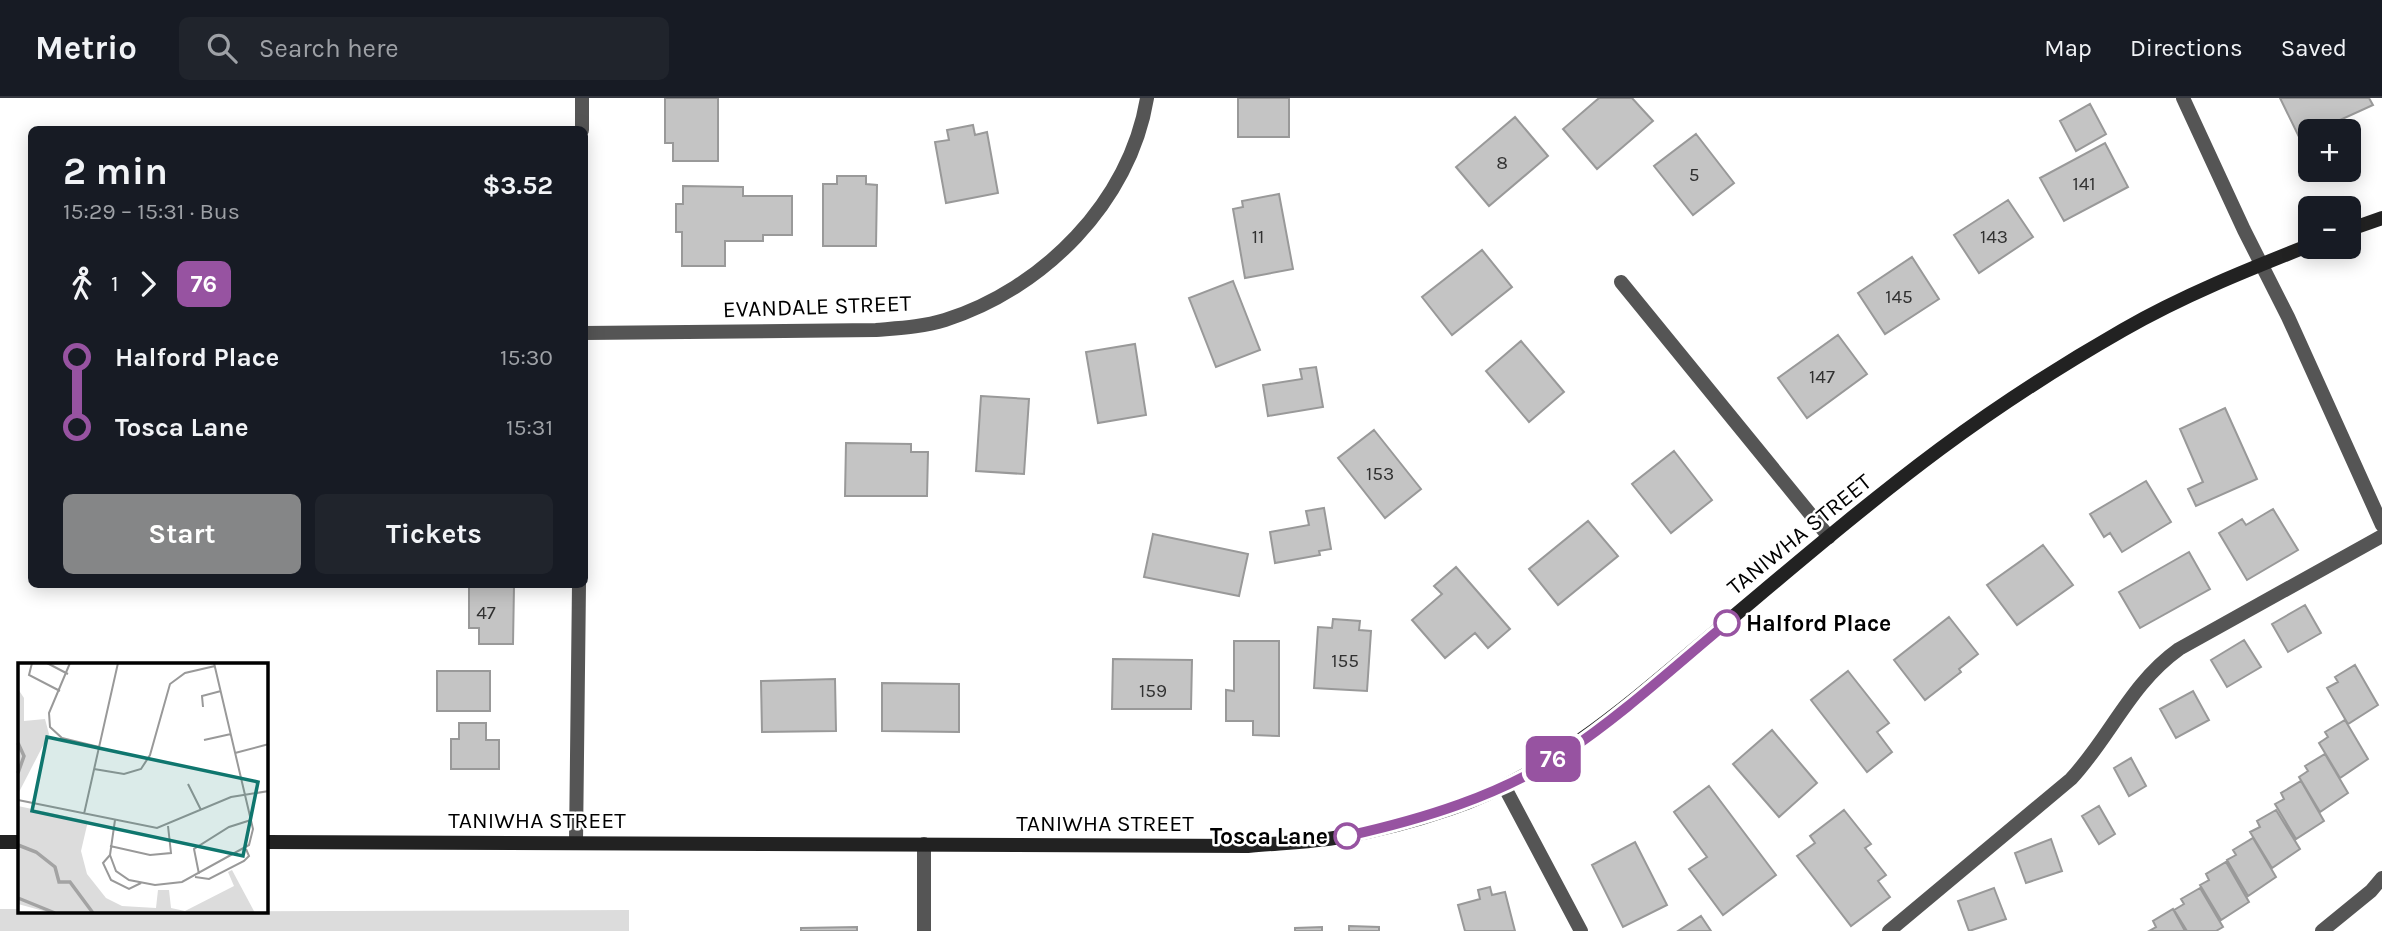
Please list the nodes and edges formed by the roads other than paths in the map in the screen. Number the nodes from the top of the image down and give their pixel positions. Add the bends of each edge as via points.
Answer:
1 (582, 98) edge
2 (1147, 98) edge
3 (2183, 98) edge
4 (582, 126) edge
5 (2382, 218) edge
6 (2361, 225) edge
7 (2298, 250) edge
8 (2261, 264) junction
9 (1621, 282) dead end
10 (588, 333) edge
11 (2382, 525) edge
12 (2382, 536) edge
13 (1829, 537) junction
14 (579, 588) edge
15 (1504, 786) junction
16 (0, 842) edge
17 (18, 842) edge
18 (268, 842) edge
19 (576, 843) junction
20 (924, 844) junction
21 (2382, 878) edge
22 (924, 931) edge
23 (1581, 931) edge
24 (1889, 931) edge
25 (2322, 931) edge

1 - 4 street
2 - 10 street, EVANDALE STREET via 1142,127 1124,169 1086,226 1054,260 988,303 944,320 902,328
3 - 8 street
5 - 6 main road
7 - 8 main road, TANIWHA STREET
8 - 11 street
8 - 13 main road, TANIWHA STREET via 2123,330 2058,370 1939,450
9 - 13 street
12 - 24 street via 2164,660 2142,682 2071,779
13 - 15 main road, TANIWHA STREET via 1615,716 1563,754
14 - 19 street
15 - 20 main road, TANIWHA STREET via 1452,808 1340,837 1248,846
15 - 23 street
16 - 17 main road
18 - 19 main road, TANIWHA STREET
19 - 20 main road, TANIWHA STREET
20 - 22 street
21 - 25 street

